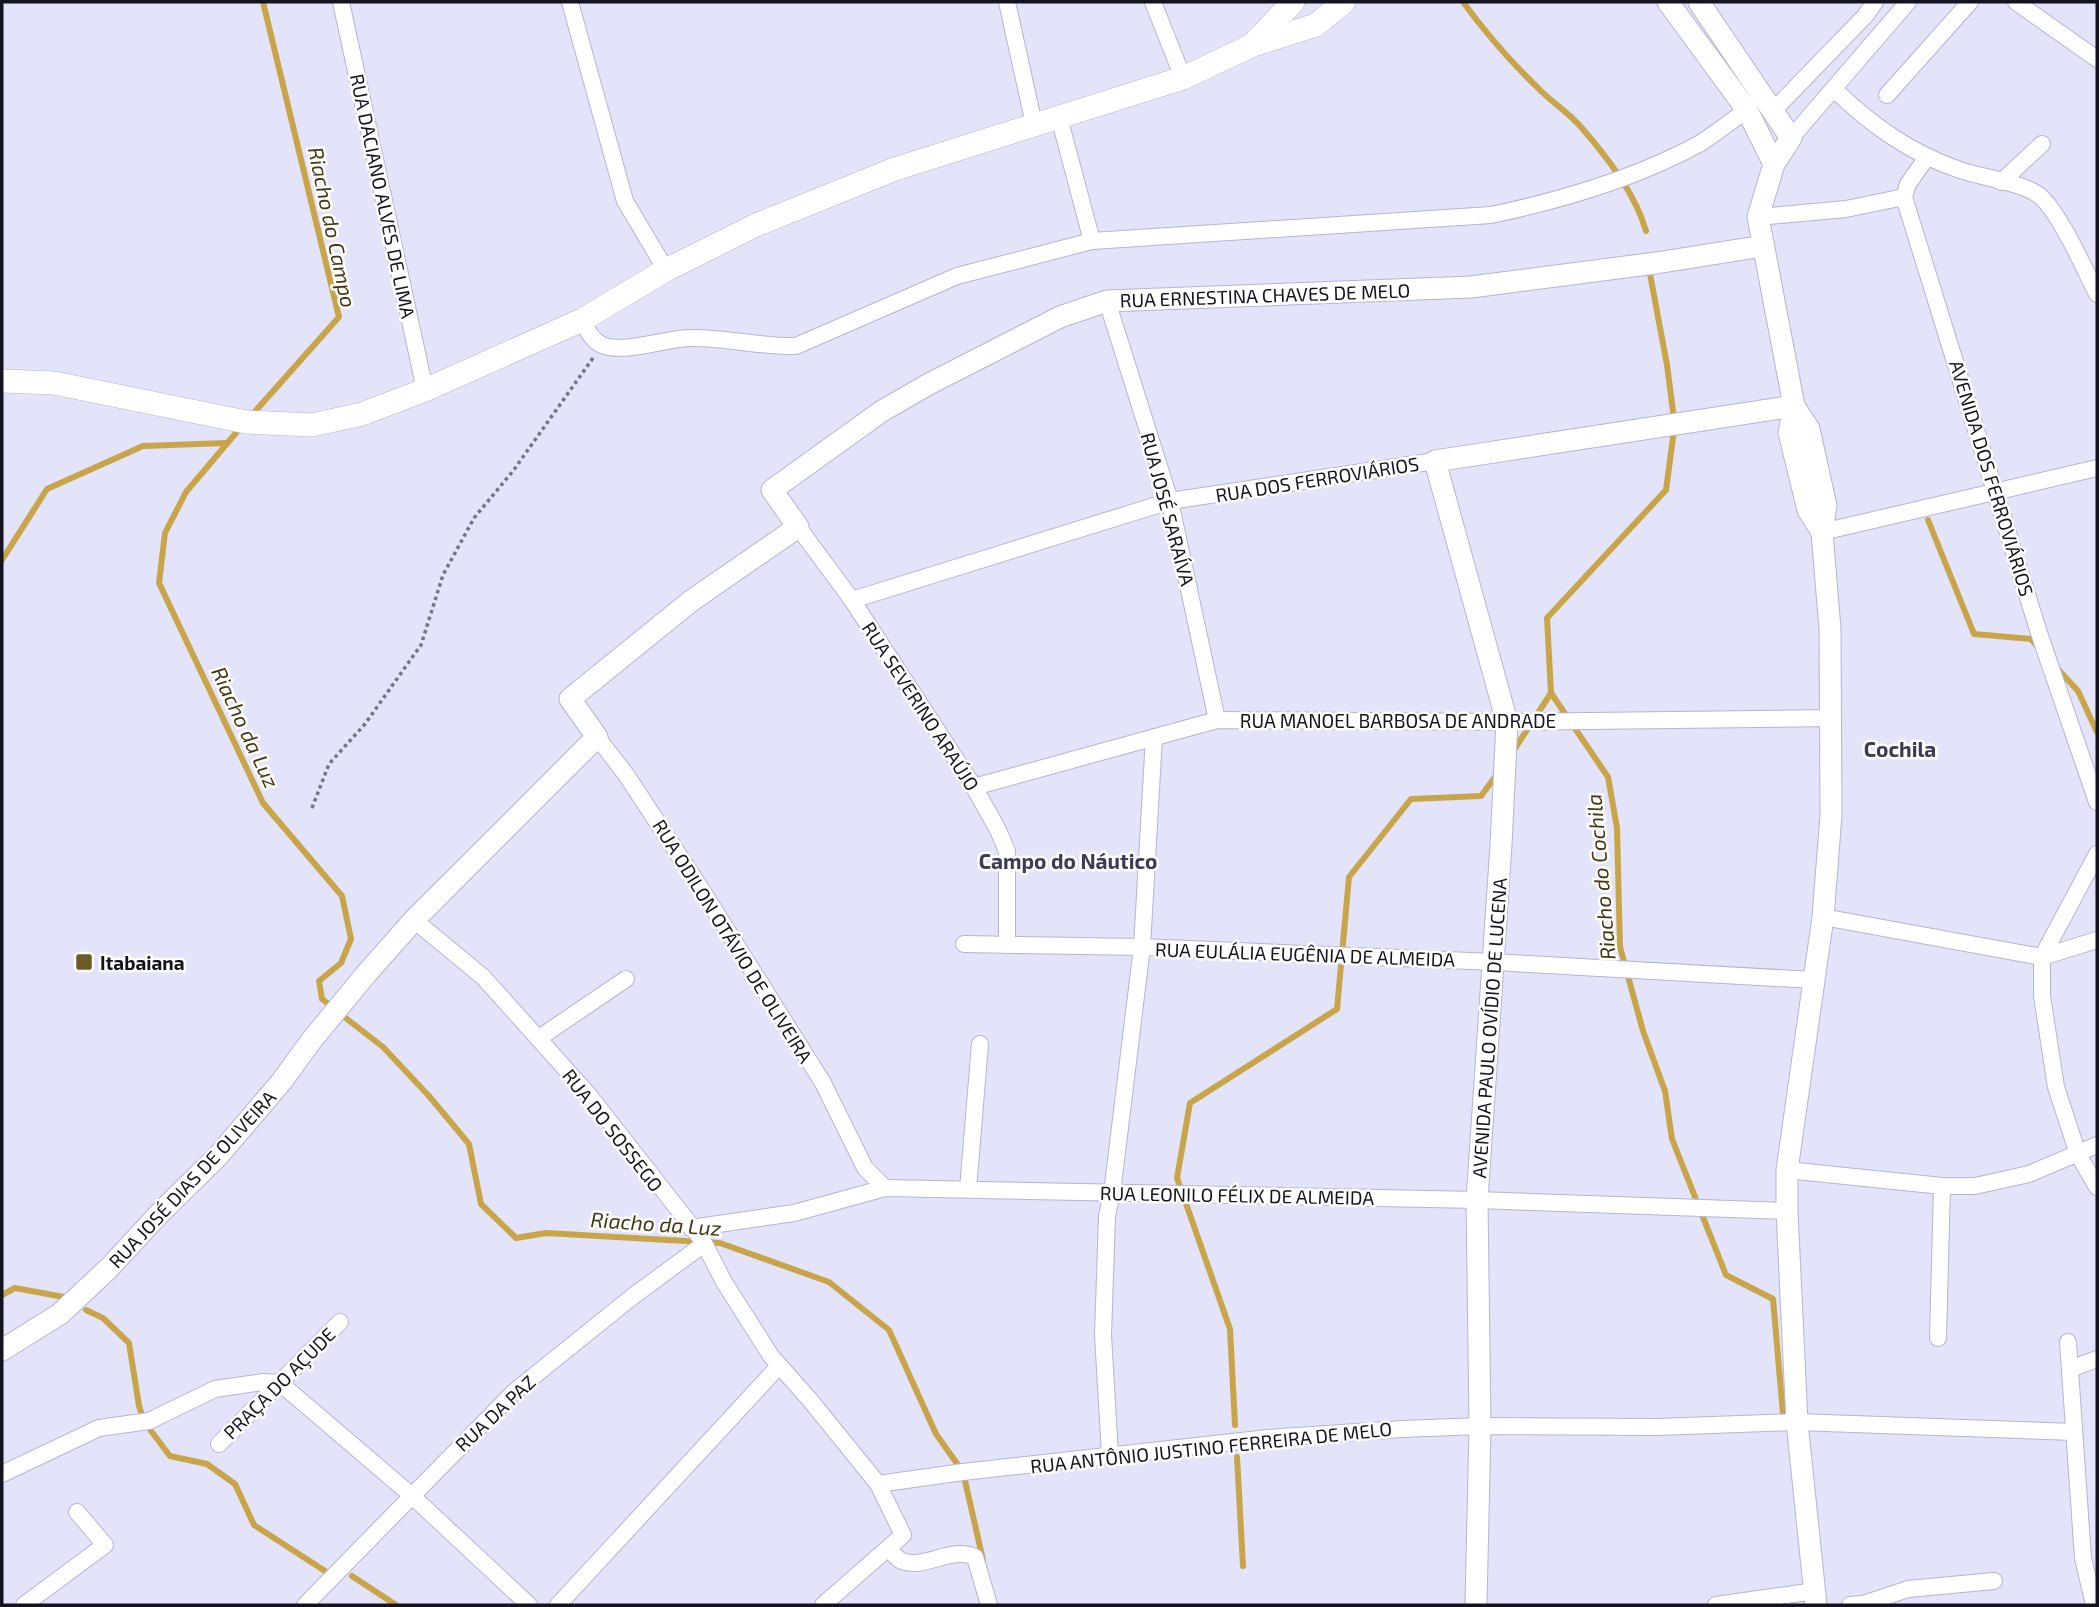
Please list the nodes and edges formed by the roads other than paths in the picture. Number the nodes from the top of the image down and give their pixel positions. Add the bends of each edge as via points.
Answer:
1 (341, 2) edge
2 (570, 2) edge
3 (1007, 2) edge
4 (1153, 2) edge
5 (1293, 2) edge
6 (1344, 2) edge
7 (1668, 2) edge
8 (1699, 2) edge
9 (1875, 2) edge
10 (1908, 2) edge
11 (1970, 2) edge
12 (2016, 2) edge
13 (1253, 45) junction
14 (2097, 59) edge
15 (1183, 78) junction
16 (1834, 89) junction
17 (1886, 95) dead end
18 (1747, 110) junction
19 (1776, 115) junction
20 (1059, 117) junction
21 (1034, 124) junction
22 (1791, 138) junction
23 (2042, 144) dead end
24 (1927, 157) junction
25 (1774, 164) junction
26 (2001, 182) junction
27 (1904, 197) junction
28 (1758, 217) junction
29 (1092, 241) junction
30 (1763, 246) junction
31 (666, 270) junction
32 (2097, 294) edge
33 (1107, 301) junction
34 (582, 320) junction
35 (2, 381) edge
36 (425, 390) junction
37 (1794, 406) junction
38 (1436, 461) junction
39 (2097, 468) edge
40 (772, 490) joint
41 (1995, 492) junction
42 (1170, 501) junction
43 (798, 527) junction
44 (1822, 532) junction
45 (852, 600) junction
46 (1832, 718) junction
47 (1217, 720) junction
48 (1507, 722) junction
49 (597, 737) junction
50 (1154, 737) junction
51 (974, 787) junction
52 (2097, 802) edge
53 (2097, 855) edge
54 (1823, 917) junction
55 (414, 920) junction
56 (2097, 940) edge
57 (964, 944) dead end
58 (1007, 945) junction
59 (1142, 947) junction
60 (2042, 957) junction
61 (1494, 962) junction
62 (626, 979) dead end
63 (1813, 980) junction
64 (539, 1038) junction
65 (979, 1044) dead end
66 (2097, 1145) edge
67 (2078, 1154) junction
68 (1787, 1170) junction
69 (1942, 1186) junction
70 (2097, 1186) edge
71 (885, 1188) junction
72 (968, 1189) junction
73 (1112, 1193) junction
74 (1477, 1200) junction
75 (1787, 1212) junction
76 (691, 1228) junction
77 (704, 1244) junction
78 (340, 1322) dead end
79 (1938, 1338) dead end
80 (2068, 1342) dead end
81 (2, 1350) edge
82 (2097, 1359) edge
83 (779, 1366) junction
84 (2070, 1369) junction
85 (280, 1383) junction
86 (1797, 1422) junction
87 (1480, 1426) junction
88 (2074, 1432) junction
89 (219, 1444) dead end
90 (1110, 1455) junction
91 (2, 1474) edge
92 (877, 1485) junction
93 (411, 1495) junction
94 (77, 1512) dead end
95 (889, 1549) junction
96 (1994, 1581) dead end
97 (1815, 1598) edge
98 (24, 1605) edge
99 (305, 1605) edge
100 (529, 1605) edge
101 (558, 1605) edge
102 (824, 1605) edge
103 (989, 1605) edge
104 (1476, 1605) edge
105 (1716, 1605) edge
106 (1850, 1605) edge
107 (2095, 1605) edge

1 - 36 street, RUA DACIANO ALVES DE LIMA
2 - 31 street via 625,201
3 - 21 street
4 - 15 street
5 - 13 main road
6 - 13 main road via 1316,25
7 - 18 street
8 - 19 street
9 - 19 street
10 - 16 street
11 - 17 street
12 - 14 street
13 - 15 main road
15 - 20 main road
16 - 22 street
16 - 24 street via 1879,129
18 - 25 street
18 - 29 street via 1699,143 1617,181 1491,215
19 - 22 street
20 - 21 main road
20 - 29 street
21 - 31 main road via 895,169 756,225
22 - 25 street
23 - 26 street
24 - 26 street
24 - 27 street
25 - 28 street
26 - 32 street via 2040,195
27 - 28 street via 1846,209
27 - 41 street, AVENIDA DOS FERROVIÁRIOS
28 - 30 street
29 - 34 street via 957,276 796,346 689,338 621,347 602,345
30 - 33 street, RUA ERNESTINA CHAVES DE MELO via 1471,286
30 - 37 street
31 - 34 main road
33 - 40 street, RUA ERNESTINA CHAVES DE MELO via 1060,317 929,384 882,411
33 - 42 street, RUA JOSÉ SARAÍVA
34 - 36 main road
35 - 36 main road via 54,383 246,422 312,425 362,414
37 - 38 street, RUA DOS FERROVIÁRIOS
37 - 44 street via 1809,429 1821,480 1826,506
38 - 42 street, RUA DOS FERROVIÁRIOS
38 - 48 street, AVENIDA PAULO OVÍDIO DE LUCENA
39 - 41 street
40 - 43 street, RUA SEVERINO ARAÚJO
41 - 44 street
41 - 52 street, AVENIDA DOS FERROVIÁRIOS
42 - 45 street, RUA DOS FERROVIÁRIOS
42 - 47 street, RUA JOSÉ SARAÍVA
43 - 45 street, RUA SEVERINO ARAÚJO
43 - 49 street, RUA ODILON OTÁVIO DE OLIVEIRA via 691,601 570,699
44 - 46 street
45 - 51 street, RUA SEVERINO ARAÚJO
46 - 48 street, RUA MANOEL BARBOSA DE ANDRADE
46 - 54 street
47 - 48 street, RUA MANOEL BARBOSA DE ANDRADE
47 - 50 street, RUA MANOEL BARBOSA DE ANDRADE
48 - 61 street, AVENIDA PAULO OVÍDIO DE LUCENA
49 - 55 street, RUA JOSÉ DIAS DE OLIVEIRA
49 - 71 street, RUA ODILON OTÁVIO DE OLIVEIRA via 704,892 823,1083 865,1167
50 - 51 street, RUA MANOEL BARBOSA DE ANDRADE
50 - 59 street
51 - 58 street, RUA SEVERINO ARAÚJO via 1007,851
53 - 60 street
54 - 60 street
54 - 63 street
55 - 64 street, RUA DO SOSSEGO via 483,977
55 - 81 street, RUA JOSÉ DIAS DE OLIVEIRA via 218,1156 60,1314
56 - 60 street
57 - 58 street, RUA EULÁLIA EUGÊNIA DE ALMEIDA
58 - 59 street, RUA EULÁLIA EUGÊNIA DE ALMEIDA
59 - 61 street, RUA EULÁLIA EUGÊNIA DE ALMEIDA
59 - 73 street
60 - 67 street via 2042,996 2056,1087
61 - 63 street, RUA EULÁLIA EUGÊNIA DE ALMEIDA
61 - 74 street, AVENIDA PAULO OVÍDIO DE LUCENA
62 - 64 street
63 - 68 street
64 - 76 street, RUA DO SOSSEGO
65 - 72 street
66 - 67 street
67 - 69 street via 2029,1174 1975,1186
67 - 70 street
68 - 69 street
68 - 75 street
69 - 79 street
71 - 72 street, RUA LEONILO FÉLIX DE ALMEIDA
71 - 76 street, RUA LEONILO FÉLIX DE ALMEIDA via 794,1213
72 - 73 street, RUA LEONILO FÉLIX DE ALMEIDA
73 - 74 street, RUA LEONILO FÉLIX DE ALMEIDA
73 - 90 street via 1102,1335
74 - 75 street, RUA LEONILO FÉLIX DE ALMEIDA
74 - 87 street, AVENIDA PAULO OVÍDIO DE LUCENA
75 - 86 street
76 - 77 street, RUA DO SOSSEGO
77 - 83 street, RUA DO SOSSEGO
77 - 93 street, RUA DA PAZ via 514,1392
78 - 85 street, PRAÇA DO AÇUDE
80 - 84 street
82 - 84 street
83 - 92 street, RUA DO SOSSEGO
83 - 101 street
84 - 88 street
85 - 89 street, PRAÇA DO AÇUDE
85 - 91 street via 215,1389 145,1423 99,1427
85 - 93 street
86 - 87 street, RUA ANTÔNIO JUSTINO FERREIRA DE MELO
86 - 88 street, RUA ANTÔNIO JUSTINO FERREIRA DE MELO
86 - 97 street
87 - 90 street, RUA ANTÔNIO JUSTINO FERREIRA DE MELO via 1268,1438
87 - 104 street, AVENIDA PAULO OVÍDIO DE LUCENA
88 - 107 street via 2084,1558
90 - 92 street, RUA ANTÔNIO JUSTINO FERREIRA DE MELO
92 - 95 street, RUA DO SOSSEGO via 903,1535
93 - 99 street, RUA DA PAZ
93 - 100 street
94 - 98 street via 105,1545
95 - 102 street
95 - 103 street via 911,1563 966,1552 975,1557
96 - 106 street via 1908,1589
97 - 105 street

